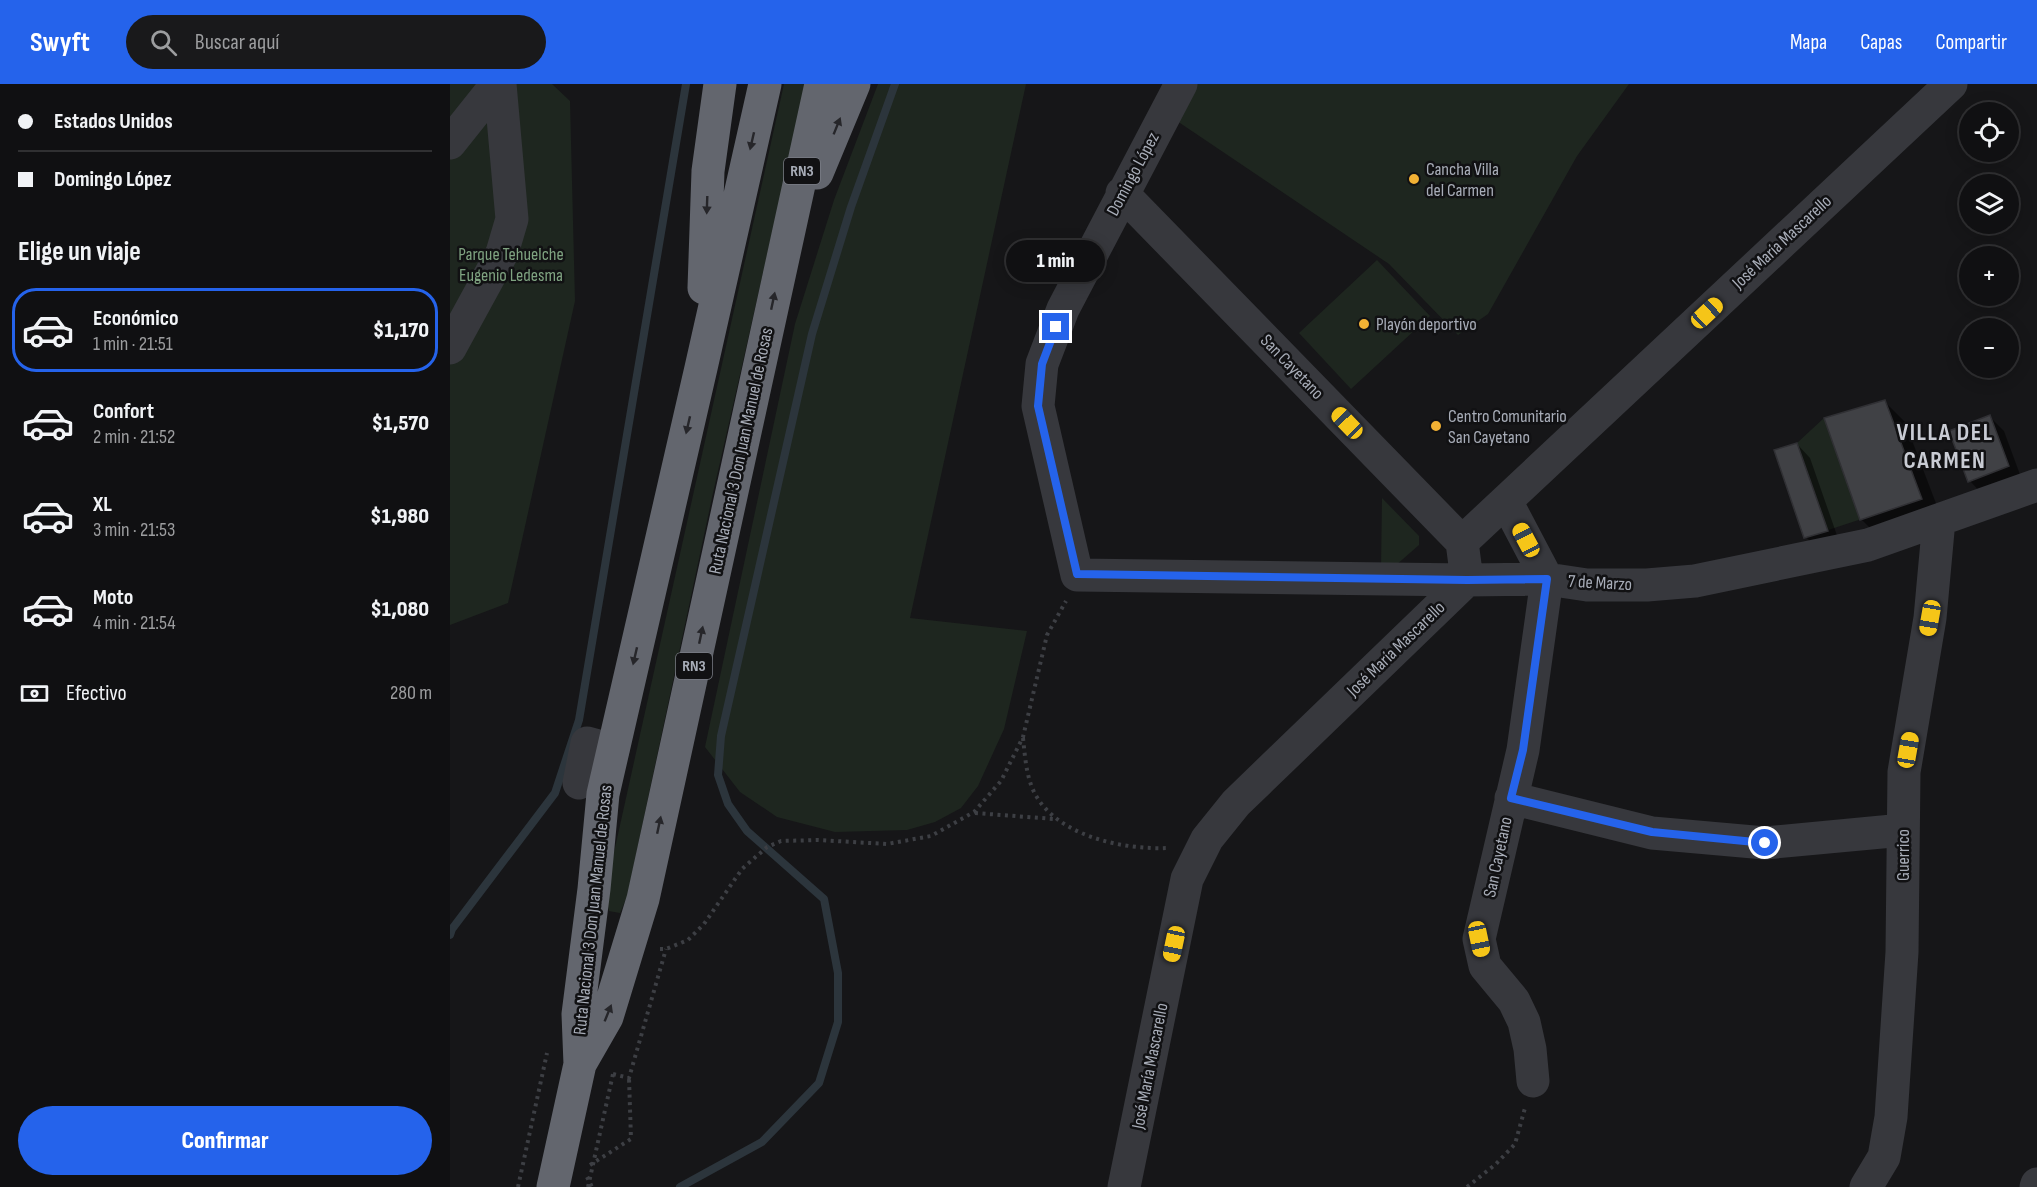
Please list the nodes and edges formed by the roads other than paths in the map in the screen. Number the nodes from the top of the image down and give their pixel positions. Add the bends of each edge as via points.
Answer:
1 (498, 84) edge
2 (720, 84) edge
3 (765, 84) edge
4 (821, 84) edge
5 (854, 84) edge
6 (1181, 84) edge
7 (1951, 84) edge
8 (450, 143) edge
9 (1122, 193) junction
10 (783, 258) junction
11 (450, 348) edge
12 (701, 368) junction
13 (2037, 485) edge
14 (1506, 501) junction
15 (1939, 520) junction
16 (1462, 542) junction
17 (1077, 574) joint
18 (1547, 579) junction
19 (1467, 580) junction
20 (613, 750) junction
21 (579, 783) dead end
22 (1511, 798) junction
23 (1903, 830) junction
24 (580, 1064) junction
25 (1533, 1081) road end
26 (553, 1187) edge
27 (1124, 1187) edge
28 (1866, 1187) edge

1 - 8 street
1 - 11 street via 512,219 502,253
2 -> 12 highway via 708,171
3 -> 12 highway, Ruta Nacional 3 Don Juan Manuel de Rosas / RN3
4 - 10 highway, Ruta Nacional 3 Don Juan Manuel de Rosas / RN3
10 -> 5 highway
6 - 9 street, Domingo López
7 - 14 street, José María Mascarello
9 - 16 street, San Cayetano
9 - 17 street, Domingo López via 1063,309 1042,364 1038,406
24 -> 10 highway, Ruta Nacional 3 Don Juan Manuel de Rosas / RN3 via 608,1017 643,899
12 -> 20 highway, Ruta Nacional 3 Don Juan Manuel de Rosas / RN3
13 - 15 street, 7 de Marzo
14 - 16 street, José María Mascarello
14 - 18 street
15 - 18 street, 7 de Marzo via 1868,545 1695,581 1587,585
15 - 23 street, Guerrico via 1930,618 1904,772
16 - 19 street
17 - 19 street, 7 de Marzo
18 - 19 street, 7 de Marzo
18 - 22 street, San Cayetano via 1523,750
19 - 27 street, José María Mascarello via 1236,803 1207,839 1187,879
20 - 21 street via 586,743
20 - 24 highway, Ruta Nacional 3 Don Juan Manuel de Rosas / RN3 via 603,794 578,1014
22 - 23 street via 1652,832 1765,843
22 - 25 street, San Cayetano via 1479,939 1485,966 1514,1001 1524,1022
23 - 28 street, Guerrico via 1902,952 1891,1117 1884,1157
24 - 26 highway, RN3

